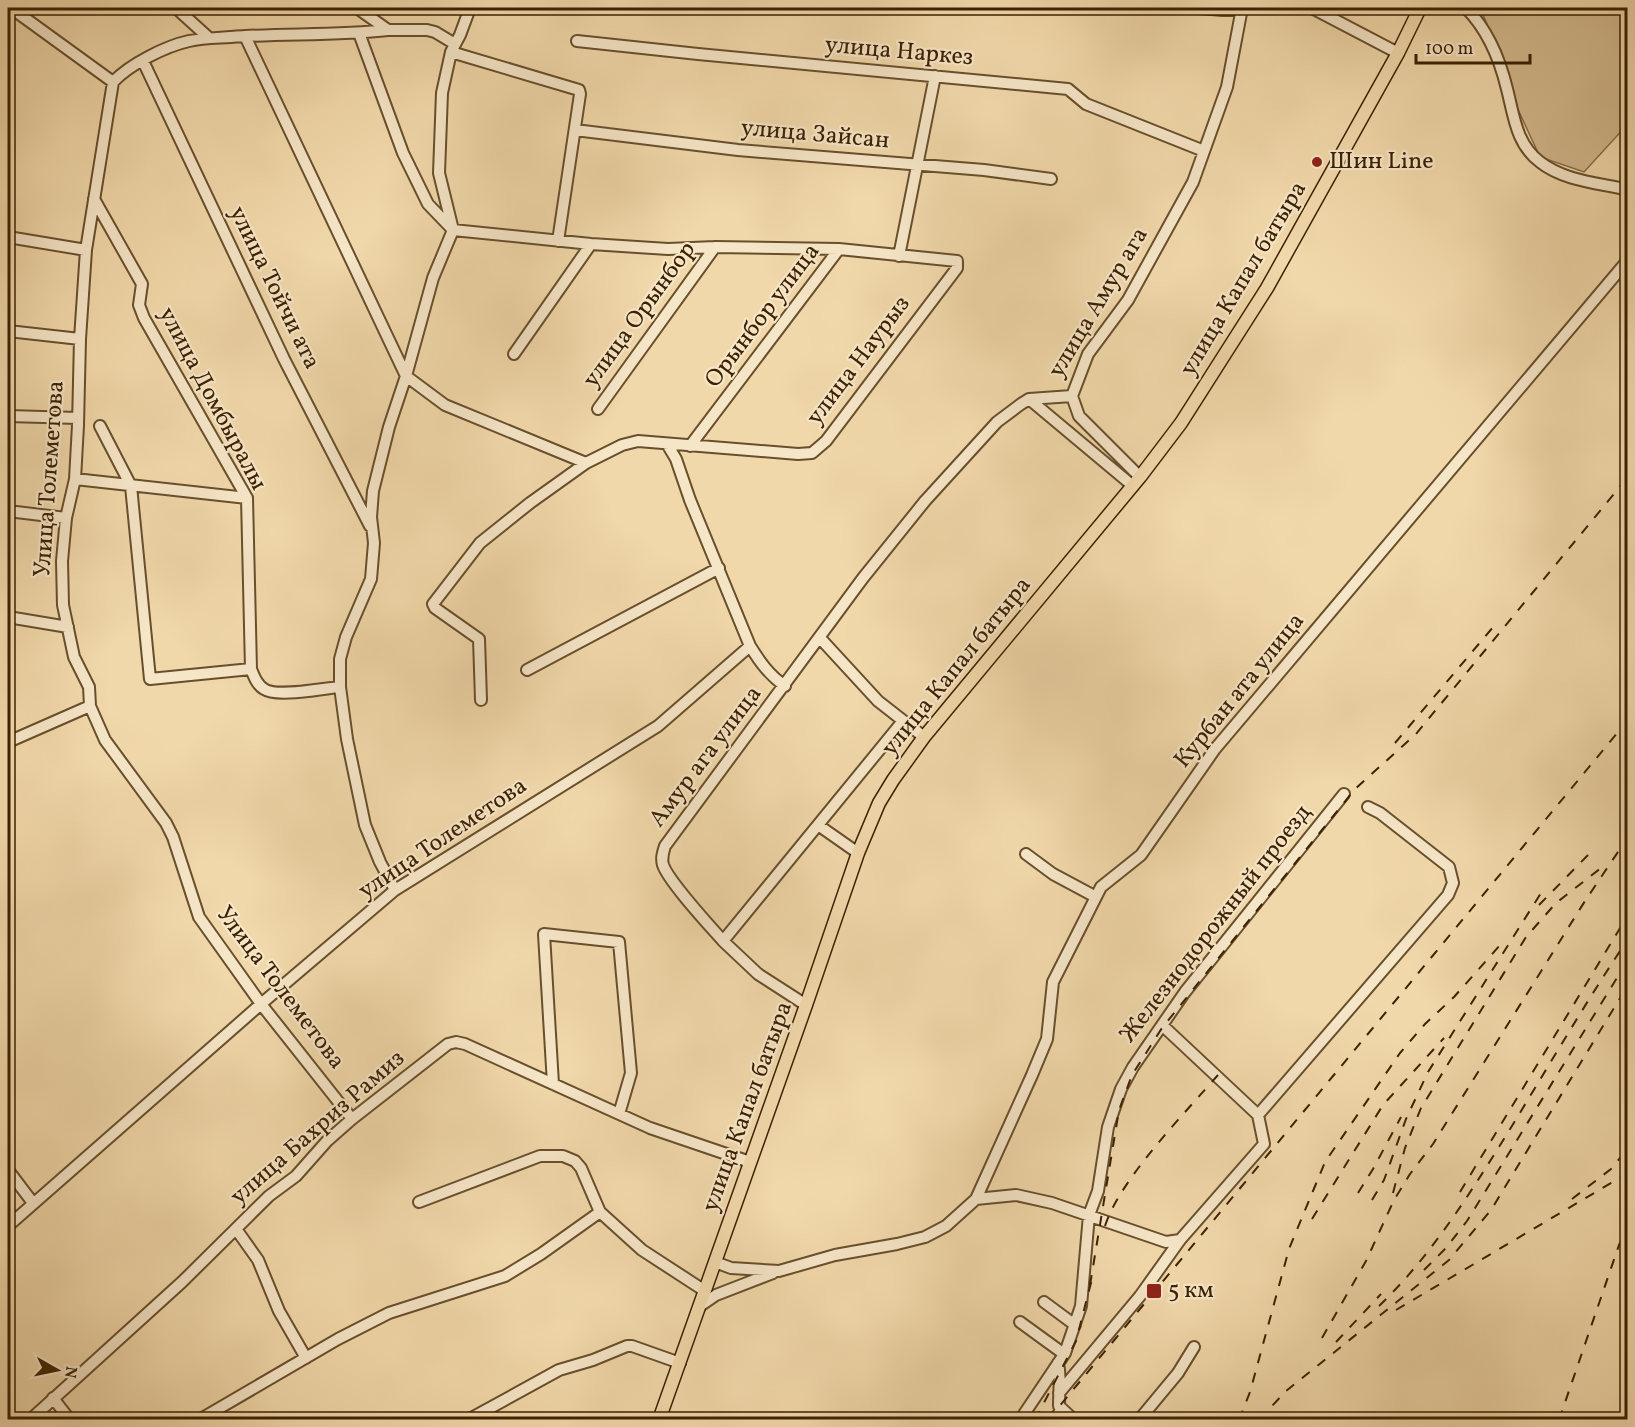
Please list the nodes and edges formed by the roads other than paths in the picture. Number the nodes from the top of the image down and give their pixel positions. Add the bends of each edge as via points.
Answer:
1 (11, 8) edge
2 (176, 8) edge
3 (357, 8) edge
4 (470, 8) edge
5 (1199, 8) edge
6 (1242, 8) edge
7 (1312, 8) edge
8 (1420, 8) edge
9 (1466, 8) edge
10 (388, 30) junction
11 (359, 33) junction
12 (245, 36) junction
13 (209, 38) junction
14 (577, 41) dead end
15 (453, 48) junction
16 (1398, 53) junction
17 (143, 61) junction
18 (935, 76) junction
19 (113, 82) junction
20 (575, 130) junction
21 (1204, 151) junction
22 (918, 164) junction
23 (1052, 179) dead end
24 (1628, 190) edge
25 (94, 199) junction
26 (453, 230) junction
27 (8, 237) edge
28 (558, 241) junction
29 (591, 244) junction
30 (715, 247) junction
31 (839, 249) junction
32 (86, 250) junction
33 (899, 256) junction
34 (1628, 260) edge
35 (958, 263) joint
36 (8, 331) edge
37 (80, 339) junction
38 (514, 354) dead end
39 (406, 376) junction
40 (1072, 396) junction
41 (1029, 399) junction
42 (598, 408) dead end
43 (8, 416) edge
44 (78, 417) junction
45 (100, 426) dead end
46 (667, 444) junction
47 (690, 446) junction
48 (586, 463) junction
49 (75, 479) junction
50 (1137, 482) junction
51 (131, 486) junction
52 (247, 498) junction
53 (8, 511) edge
54 (66, 518) junction
55 (373, 531) junction
56 (720, 568) junction
57 (8, 617) edge
58 (68, 627) junction
59 (820, 638) junction
60 (750, 646) junction
61 (251, 669) junction
62 (527, 670) dead end
63 (785, 686) junction
64 (340, 687) junction
65 (481, 700) dead end
66 (90, 706) junction
67 (903, 721) junction
68 (924, 736) junction
69 (8, 742) edge
70 (1344, 794) dead end
71 (1368, 807) dead end
72 (818, 825) junction
73 (858, 853) junction
74 (1026, 854) dead end
75 (395, 891) junction
76 (1096, 897) junction
77 (723, 941) junction
78 (261, 1004) junction
79 (806, 1005) junction
80 (1162, 1025) junction
81 (553, 1084) junction
82 (619, 1114) junction
83 (1258, 1115) junction
84 (352, 1119) junction
85 (750, 1162) junction
86 (8, 1170) edge
87 (976, 1199) junction
88 (419, 1202) dead end
89 (33, 1203) junction
90 (600, 1212) junction
91 (1089, 1215) junction
92 (8, 1226) edge
93 (236, 1229) junction
94 (1180, 1240) junction
95 (715, 1262) junction
96 (779, 1271) junction
97 (705, 1291) junction
98 (1044, 1302) dead end
99 (700, 1306) junction
100 (1020, 1322) dead end
101 (1075, 1325) junction
102 (1194, 1347) dead end
103 (306, 1358) junction
104 (1061, 1359) junction
105 (680, 1363) junction
106 (1059, 1393) junction
107 (53, 1398) junction
108 (1062, 1409) junction
109 (30, 1419) edge
110 (70, 1419) edge
111 (199, 1419) edge
112 (468, 1419) edge
113 (659, 1419) edge
114 (1020, 1419) edge
115 (1054, 1419) edge
116 (1074, 1419) edge
117 (1139, 1419) edge

1 - 19 street
2 - 13 street
3 - 10 street
4 - 15 street
5 - 6 street
6 - 21 street, улица Амур ага via 1227,87
7 - 16 street
8 - 16 main road, улица Капал батыра
9 - 24 street via 1496,53 1514,124 1527,150 1563,175
10 - 11 street
10 - 15 street via 427,30
11 - 12 street
11 - 26 street via 403,153 428,204
12 - 13 street
12 - 39 street
13 - 17 street via 189,41
14 - 18 street, улица Наркез
15 - 20 street via 576,88 580,94
15 - 26 street via 442,93 439,172
16 - 50 main road, улица Капал батыра via 1267,288
17 - 19 street
17 - 55 street, улица Тойчи ата via 284,359
18 - 21 street, улица Наркез via 1068,89 1086,104
18 - 22 street
19 - 25 street, Улица Толеметова
20 - 22 street, улица Зайсан via 738,150
20 - 28 street
21 - 40 street, улица Амур ага via 1193,183 1128,300 1089,354
22 - 23 street, улица Зайсан
22 - 33 street
25 - 32 street, Улица Толеметова
25 - 52 street, улица Домбыралы via 142,284 139,305 144,318
26 - 28 street, улица Орынбор
26 - 39 street via 433,278
27 - 32 street
28 - 29 street, улица Орынбор
29 - 30 street, улица Орынбор via 668,249
29 - 38 street
30 - 31 street, улица Орынбор
30 - 42 street, улица Орынбор
31 - 33 street, Орынбор улица
31 - 47 street, Орынбор улица
32 - 37 street, Улица Толеметова
33 - 35 street, Орынбор улица
34 - 76 street, Курбан ата улица via 1215,749 1141,855 1101,887
35 - 47 street, улица Наурыз via 826,441 812,453
36 - 37 street
37 - 44 street, Улица Толеметова
39 - 48 street via 445,405
39 - 55 street via 388,427 373,491
40 - 41 street, улица Амур ага
40 - 50 street via 1079,416
41 - 50 street
41 - 59 street, улица Амур ага via 997,422 925,501
43 - 44 street
44 - 49 street, Улица Толеметова
45 - 51 street
46 - 47 street, улица Наурыз
46 - 48 street, улица Наурыз via 638,441
46 - 56 street
48 - 65 street, улица Наурыз via 480,543 434,601 435,608 479,639
49 - 51 street
49 - 54 street, Улица Толеметова
50 - 68 main road, улица Капал батыра
51 - 52 street
51 - 61 street via 150,679
52 - 61 street, улица Домбыралы
53 - 54 street
54 - 58 street, Улица Толеметова via 62,561
55 - 64 street via 371,579 346,637 340,659
56 - 60 street
56 - 62 street
57 - 58 street
58 - 66 street, Улица Толеметова via 74,657 89,687
59 - 63 street, улица Амур ага
59 - 67 street via 878,701
60 - 63 street via 764,668
60 - 75 street, улица Толеметова via 658,726
61 - 64 street via 266,690 279,693
63 - 77 street, Амур ага улица via 662,855 663,866 676,885
64 - 75 street via 365,825
66 - 69 street
66 - 78 street, Улица Толеметова via 105,740 166,823 199,917
67 - 68 street
67 - 72 street
68 - 73 main road, улица Капал батыра via 884,795
70 - 80 street, Железнодорожный проезд
71 - 83 street via 1449,867 1453,883 1448,895
72 - 73 street
72 - 77 street
73 - 79 main road, улица Капал батыра
74 - 76 street
75 - 78 street, улица Толеметова
76 - 87 street, Курбан ата улица via 1053,982 1047,1039
77 - 79 street via 758,974
78 - 84 street, Улица Толеметова
78 - 89 street, улица Толеметова
79 - 85 main road, улица Капал батыра
80 - 83 street
80 - 91 street, Железнодорожный проезд via 1121,1089 1108,1127 1098,1191
81 - 82 street, улица Бахриз Рамиз
81 - 82 street via 544,934 619,942 631,1073
81 - 84 street, улица Бахриз Рамиз via 456,1042 448,1044
82 - 85 street, улица Бахриз Рамиз
83 - 94 street via 1264,1144
84 - 93 street, улица Бахриз Рамиз
85 - 95 main road, улица Капал батыра
86 - 89 street
87 - 91 street via 1016,1195
87 - 96 street via 946,1226 925,1237
88 - 90 street via 540,1156 563,1156 581,1168
89 - 92 street, улица Толеметова
90 - 97 street via 642,1250
90 - 103 street via 505,1276 389,1313
91 - 94 street via 1166,1242
91 - 101 street, Железнодорожный проезд via 1081,1306
93 - 103 street via 258,1260 279,1311
93 - 107 street, улица Бахриз Рамиз
94 - 106 street via 1140,1296
95 - 96 street via 738,1269
95 - 97 main road, улица Капал батыра
96 - 99 street via 716,1295
97 - 99 main road, улица Капал батыра
98 - 101 street
99 - 105 main road, улица Капал батыра
100 - 104 street
101 - 104 street, Железнодорожный проезд
102 - 117 street via 1178,1373
103 - 111 street
104 - 106 street
104 - 114 street, Железнодорожный проезд
105 - 112 street via 627,1346 559,1370
105 - 113 main road, улица Капал батыра
106 - 108 street
107 - 109 street, улица Бахриз Рамиз
107 - 110 street
108 - 115 street
108 - 116 street

